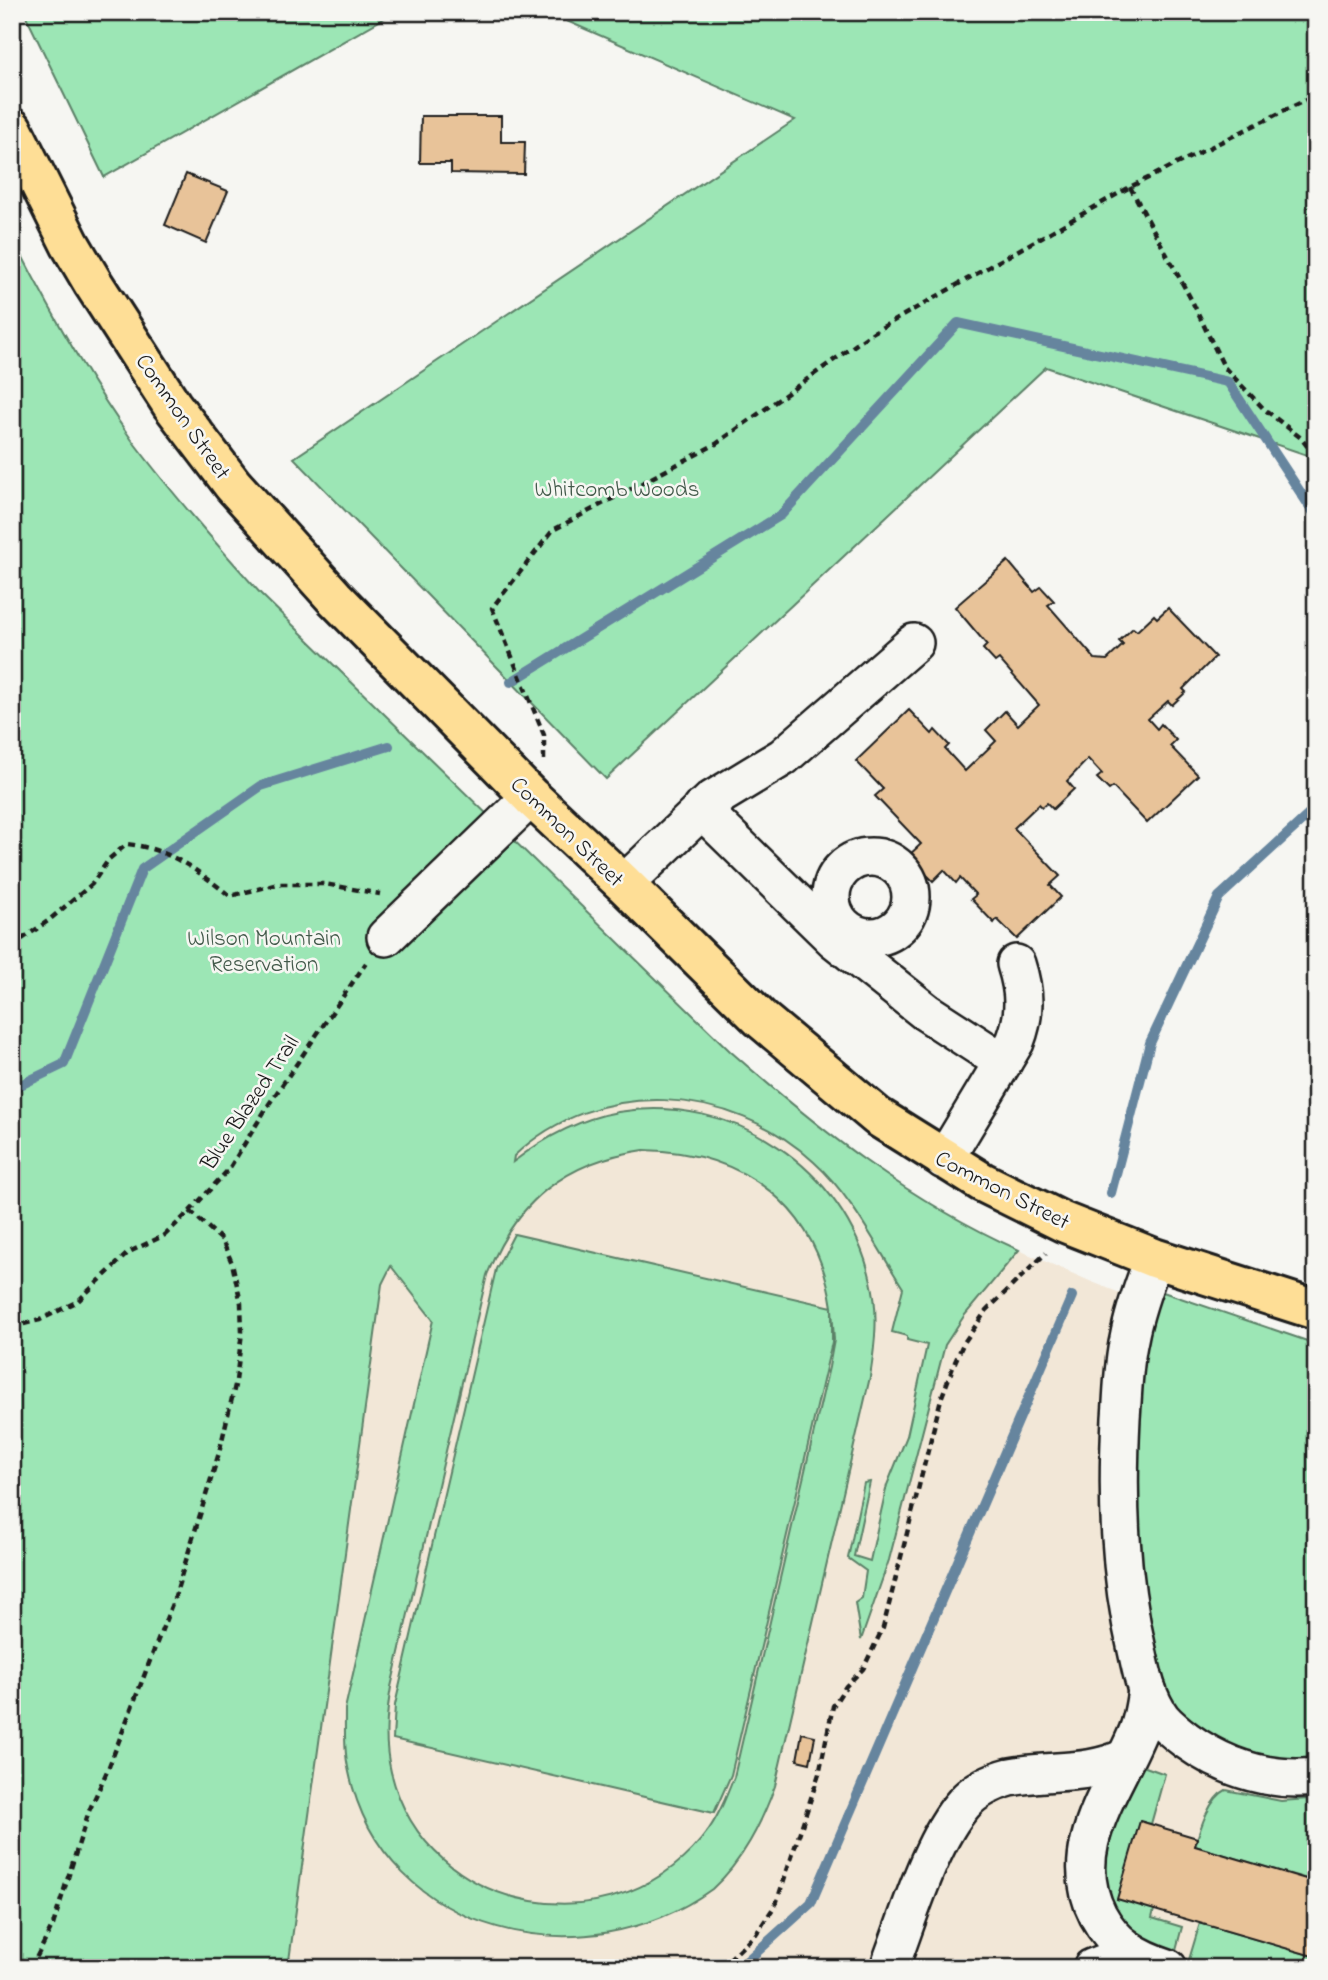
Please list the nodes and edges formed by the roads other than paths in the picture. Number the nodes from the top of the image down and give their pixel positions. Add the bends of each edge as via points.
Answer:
1 (12, 128) edge
2 (914, 643) dead end
3 (531, 797) junction
4 (701, 809) junction
5 (624, 884) junction
6 (398, 925) road end
7 (1016, 964) dead end
8 (1003, 1062) junction
9 (944, 1160) junction
10 (1154, 1258) junction
11 (1316, 1310) edge
12 (1147, 1690) junction
13 (1125, 1758) junction
14 (1316, 1777) edge
15 (1156, 1964) edge
16 (889, 1968) edge
17 (1092, 1968) edge

1 - 3 main road, Common Street via 93,283 172,405 233,485 334,597
2 - 4 lane via 783,757
3 - 5 main road, Common Street
3 - 6 lane
4 - 5 lane
4 - 8 lane via 926,1012
5 - 9 main road, Common Street via 817,1068 878,1117
7 - 8 lane via 1024,1007 1018,1034
8 - 9 lane
9 - 10 main road, Common Street via 1063,1222
10 - 11 main road, Common Street
10 - 12 lane via 1128,1340 1118,1480 1121,1563
12 - 13 lane via 1142,1719
12 - 14 lane via 1164,1721 1213,1757 1264,1775
13 - 15 lane via 1092,1833 1085,1867 1091,1902 1114,1939
13 - 16 lane via 1081,1771 1007,1778 964,1802 940,1837
15 - 17 lane via 1115,1959

